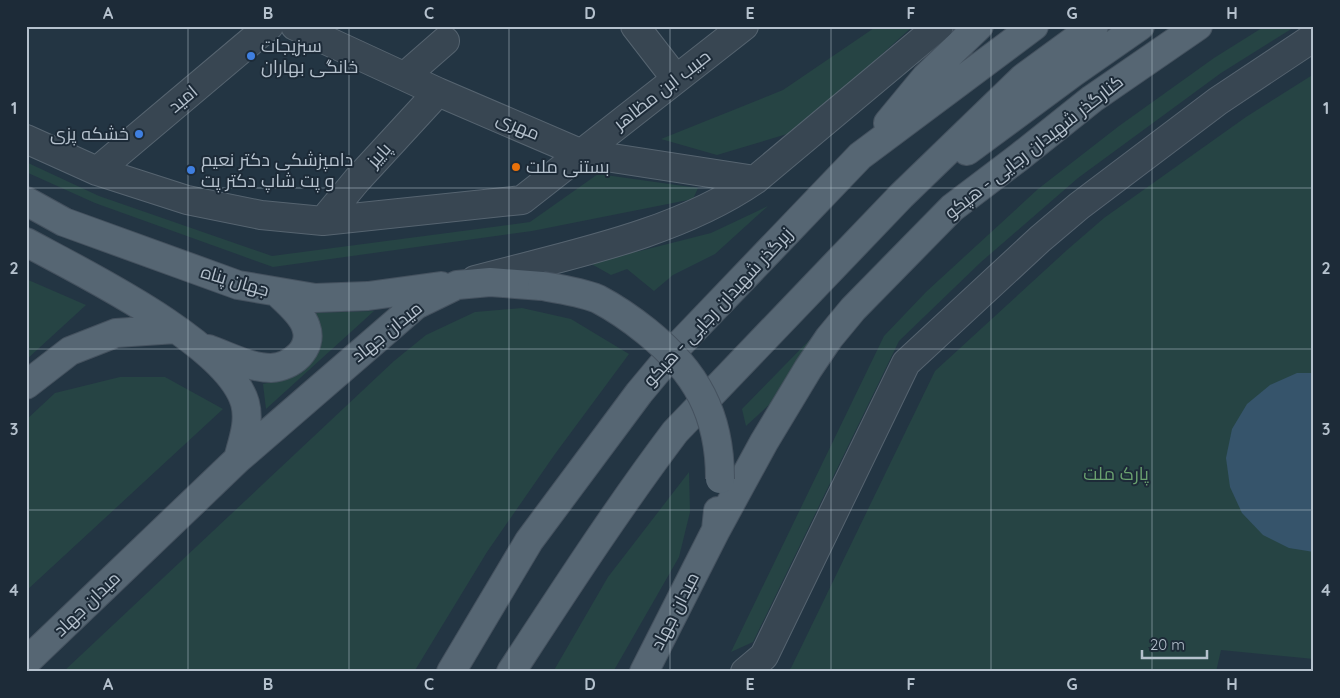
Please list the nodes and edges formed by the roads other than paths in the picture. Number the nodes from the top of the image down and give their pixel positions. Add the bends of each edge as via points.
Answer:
1 (268, 26) edge
2 (295, 26) edge
3 (635, 26) edge
4 (939, 26) edge
5 (979, 26) edge
6 (1034, 26) edge
7 (1094, 26) edge
8 (1140, 26) edge
9 (1198, 26) edge
10 (730, 31) edge
11 (1314, 37) edge
12 (445, 41) dead end
13 (404, 76) junction
14 (676, 79) junction
15 (438, 92) junction
16 (26, 139) edge
17 (580, 153) junction
18 (860, 156) junction
19 (97, 171) junction
20 (755, 180) junction
21 (901, 196) junction
22 (26, 201) edge
23 (323, 221) junction
24 (26, 242) edge
25 (457, 285) junction
26 (279, 294) junction
27 (176, 329) junction
28 (200, 346) junction
29 (26, 385) edge
30 (238, 459) junction
31 (716, 530) junction
32 (557, 600) junction
33 (26, 662) edge
34 (646, 670) edge
35 (451, 672) edge
36 (511, 672) edge
37 (530, 672) edge
38 (745, 672) edge

1 - 19 street, امید
2 - 13 street, مهری
3 - 14 street
4 - 20 street
5 - 18 main road via 926,77
6 - 18 main road, زیرگذر شهیدان رجایی - هپکو
7 - 21 main road via 1023,78
8 - 21 main road
9 - 31 main road, کنارگذر شهیدان رجایی - هپکو via 1092,99 952,208 853,308 808,369
10 - 14 street, حبیب ابن مظاهر
11 - 38 street via 1218,101 1079,206 906,363 764,656
12 - 13 street
13 - 15 street, مهری
14 - 17 street, حبیب ابن مظاهر
15 - 17 street, مهری
15 - 23 street, پاییز
16 - 19 street, حبیب ابن مظاهر
17 - 20 street, مهری
17 - 23 street, حبیب ابن مظاهر via 522,200
18 - 35 main road, زیرگذر شهیدان رجایی - هپکو via 679,345 639,393 529,542
19 - 23 street, حبیب ابن مظاهر via 187,200 260,215
20 - 25 street via 733,196 655,229
21 - 32 main road via 675,432
22 - 26 main road, جهان پناه via 64,222 238,285
24 - 27 main road via 132,300
25 - 26 main road, جهان پناه via 368,296 315,298
25 - 30 main road, میدان جهاد via 416,305
25 - 31 main road, میدان جهاد, bridge via 490,282 542,286 597,299 629,317 680,361 708,408 715,430 720,457
26 - 28 main road via 306,327 302,353 294,361 270,368 254,366
27 - 28 main road
27 - 29 main road via 116,333 70,351
28 - 30 main road via 231,377 244,401 247,427
30 - 33 main road, میدان جهاد
31 - 34 main road, میدان جهاد
32 - 36 main road
32 - 37 main road

